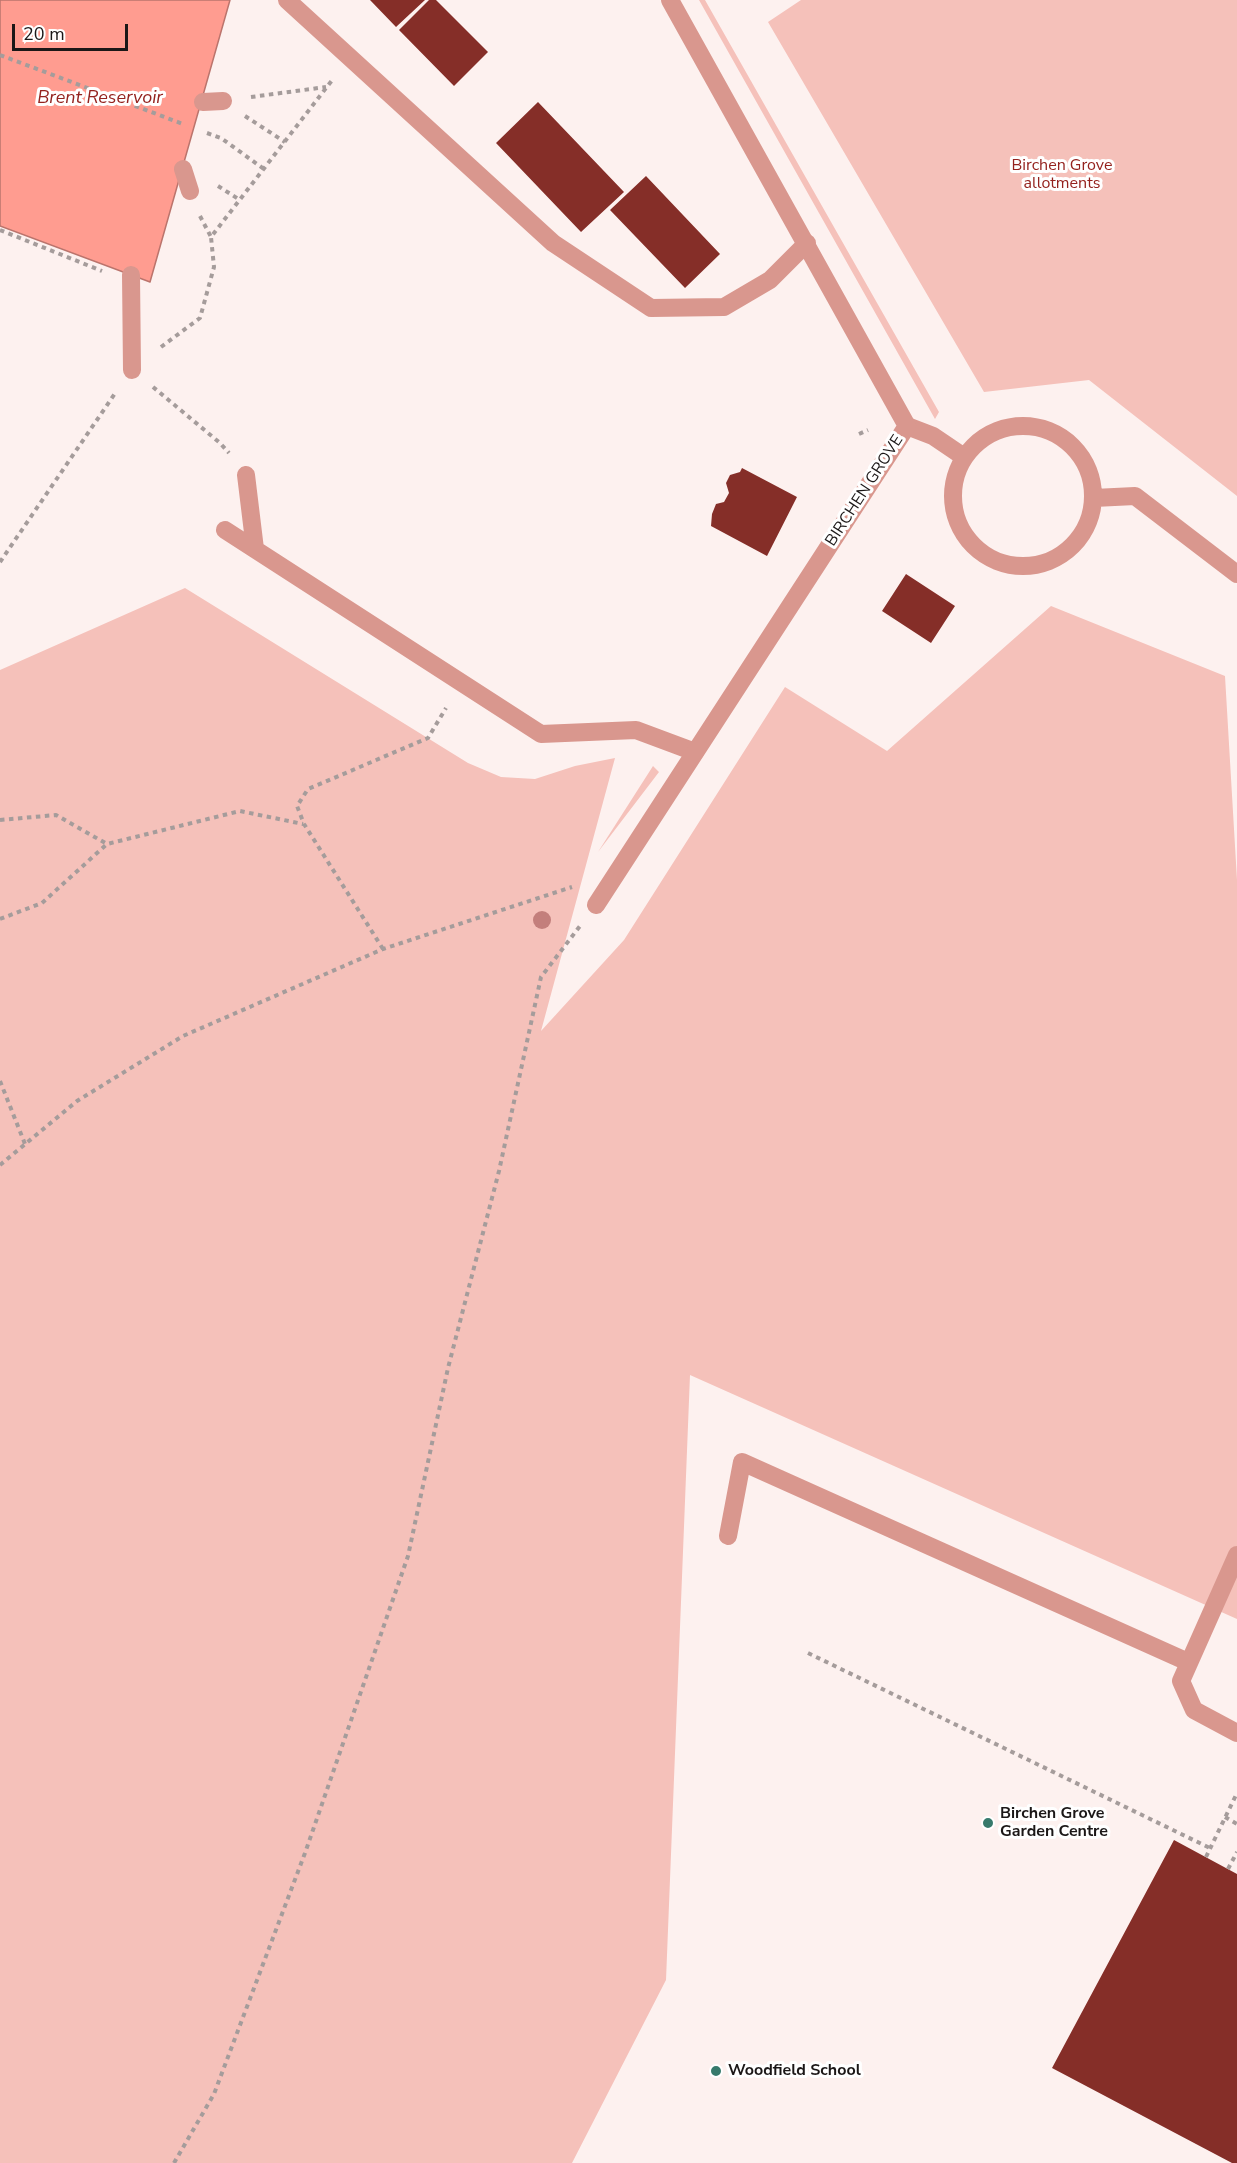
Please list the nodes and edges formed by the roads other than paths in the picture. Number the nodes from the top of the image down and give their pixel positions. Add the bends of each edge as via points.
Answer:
1 (287, 0) edge
2 (670, 0) edge
3 (223, 101) road end
4 (202, 102) dead end
5 (183, 169) dead end
6 (190, 191) dead end
7 (807, 243) junction
8 (131, 279) road end
9 (132, 370) road end
10 (907, 426) junction
11 (964, 457) junction
12 (246, 475) road end
13 (1094, 498) junction
14 (225, 530) dead end
15 (255, 549) junction
16 (1237, 574) edge
17 (696, 752) junction
18 (596, 905) road end
19 (728, 1536) dead end
20 (1237, 1555) edge
21 (1188, 1662) junction
22 (1237, 1733) edge

1 - 7 street via 553,243 651,308 724,307 770,280
2 - 7 street, BIRCHEN GROVE
3 - 4 street
5 - 6 street
7 - 10 street, BIRCHEN GROVE
8 - 9 street
10 - 11 street via 933,436
10 - 17 street, BIRCHEN GROVE
11 - 13 street via 991,433 1010,426 1052,431 1083,458
11 - 13 street via 953,486 953,509 961,530 975,549 994,561 1017,567 1040,565 1061,556 1084,531
12 - 15 street
13 - 16 street via 1135,496
14 - 15 street
15 - 17 street via 541,734 636,730
17 - 18 street, BIRCHEN GROVE
19 - 21 street via 742,1462
20 - 21 street
21 - 22 street via 1181,1682 1194,1710

